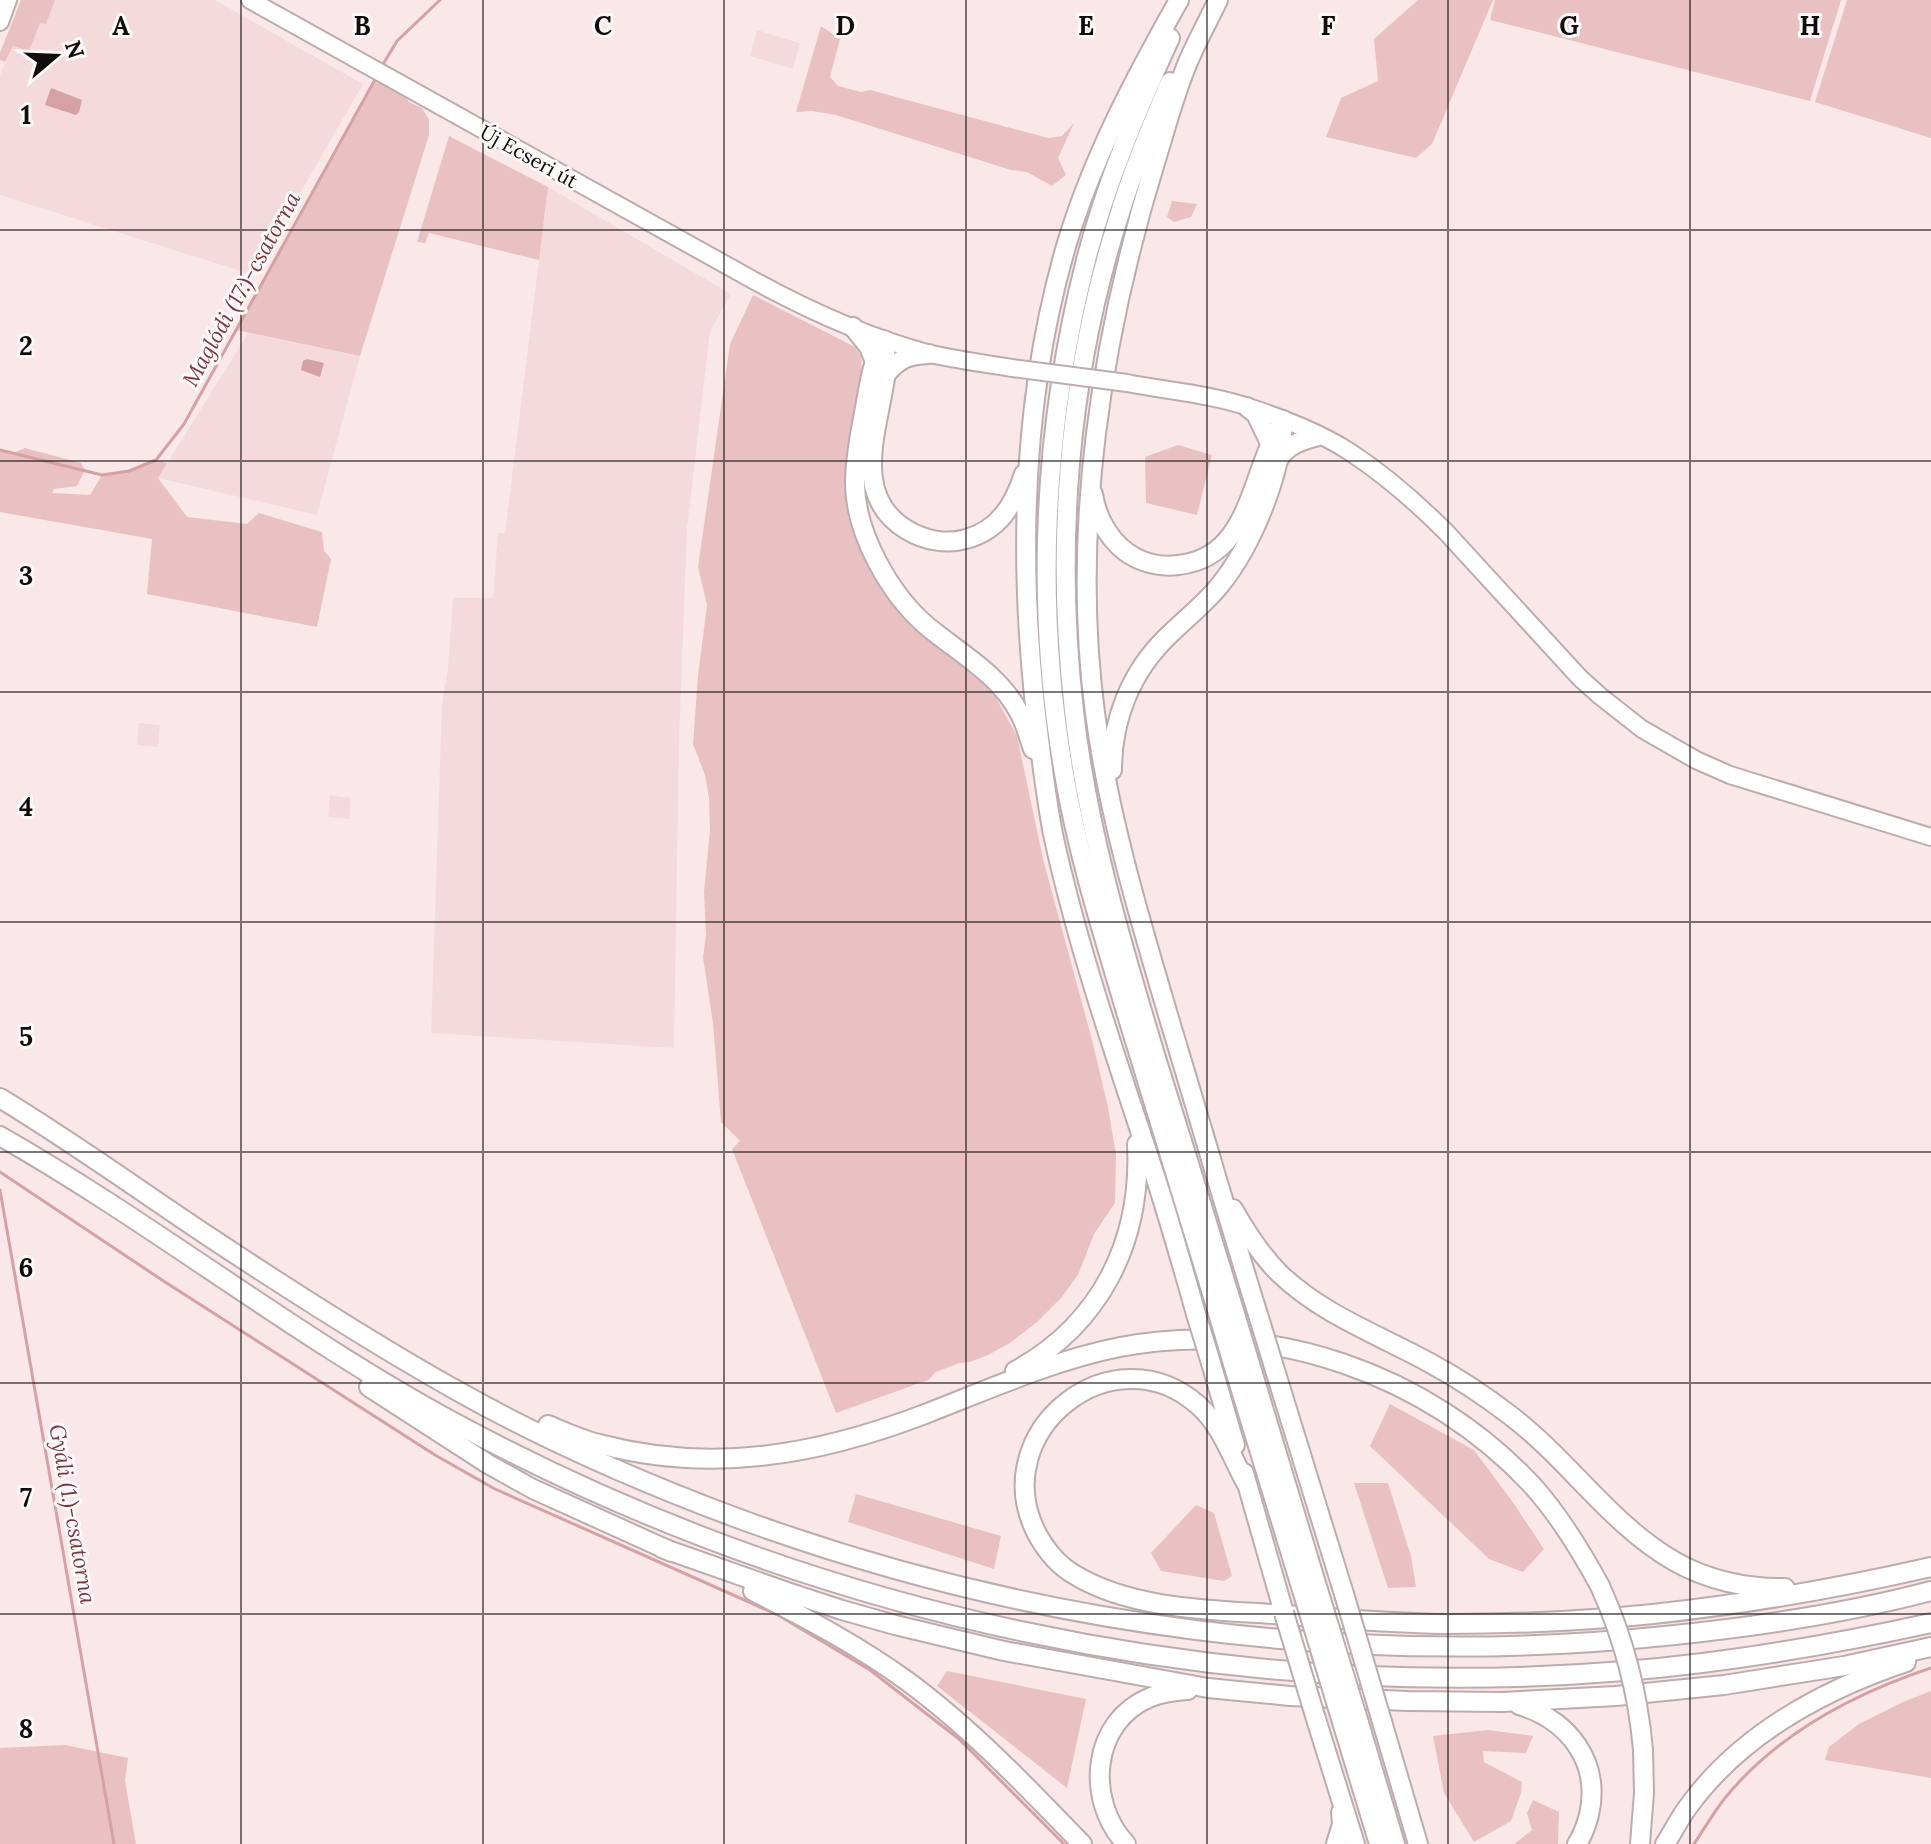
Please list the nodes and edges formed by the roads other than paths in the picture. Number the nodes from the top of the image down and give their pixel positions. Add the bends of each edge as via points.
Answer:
1 (8, 0) edge
2 (250, 0) edge
3 (1179, 0) edge
4 (1189, 0) edge
5 (1209, 0) edge
6 (1218, 0) edge
7 (0, 22) edge
8 (853, 327) junction
9 (884, 340) junction
10 (929, 354) junction
11 (880, 368) junction
12 (1247, 407) junction
13 (1283, 420) junction
14 (1318, 436) junction
15 (1270, 443) junction
16 (1030, 457) junction
17 (1278, 460) junction
18 (1091, 477) junction
19 (1045, 783) junction
20 (1111, 808) junction
21 (1931, 837) edge
22 (0, 1098) edge
23 (1133, 1112) junction
24 (0, 1136) edge
25 (1207, 1145) junction
26 (1226, 1314) junction
27 (285, 1321) junction
28 (973, 1394) junction
29 (466, 1396) junction
30 (1246, 1483) junction
31 (662, 1548) junction
32 (1931, 1567) edge
33 (1840, 1587) junction
34 (1931, 1591) edge
35 (1931, 1623) edge
36 (1931, 1647) edge
37 (1931, 1654) edge
38 (1208, 1688) junction
39 (1503, 1702) junction
40 (1350, 1722) junction
41 (1337, 1784) junction
42 (1400, 1784) junction
43 (1082, 1844) edge
44 (1126, 1844) edge
45 (1336, 1844) edge
46 (1355, 1844) edge
47 (1379, 1844) edge
48 (1395, 1844) edge
49 (1418, 1844) edge
50 (1426, 1844) edge
51 (1577, 1844) edge
52 (1640, 1844) edge
53 (1665, 1844) edge

1 - 7 main road
2 - 8 main road, Új Ecseri út via 751,279
3 - 16 highway via 1117,113 1067,242 1047,330
4 - 26 highway via 1132,122 1086,259 1057,405 1047,607 1056,719 1080,850
5 - 26 highway via 1151,126 1105,262 1076,411 1065,564 1074,713 1098,846
6 - 18 highway via 1188,62 1135,229 1108,353
8 - 9 main road, Új Ecseri út
8 - 11 highway
9 - 10 main road, Új Ecseri út
9 - 11 highway via 878,350
10 - 11 highway
10 - 12 main road, Új Ecseri út, bridge
11 - 16 highway via 872,474 881,504 914,534 954,542 990,529 1011,506
11 - 19 highway via 858,449 855,486 877,563 927,626 994,679 1020,714
12 - 13 main road, Új Ecseri út
12 - 15 highway
13 - 14 main road, Új Ecseri út
13 - 15 highway
13 - 17 highway
14 - 17 highway via 1293,444
14 - 21 main road, Új Ecseri út via 1348,451 1423,509 1580,678 1642,729 1730,775
15 - 18 highway via 1234,532 1216,551 1188,564 1160,565 1124,551 1098,514
16 - 19 highway via 1027,606
17 - 20 highway via 1237,561 1221,585 1155,650 1129,690 1113,746
18 - 20 highway via 1088,640
19 - 23 highway via 1073,911
20 - 25 highway
22 - 29 highway via 290,1290
23 - 28 highway via 1138,1179 1133,1214 1102,1292 1063,1338
23 - 30 highway, bridge
24 - 27 highway
25 - 33 highway via 1231,1207 1279,1273 1336,1314 1491,1401 1654,1548 1696,1572 1726,1581 1774,1589
25 - 42 highway, bridge
26 - 40 highway, bridge
27 - 31 highway via 316,1351 488,1464
27 - 35 highway via 465,1428 663,1521 891,1600 1075,1643 1292,1671 1512,1676 1717,1661
28 - 29 highway via 817,1448 715,1460 596,1444
28 - 52 highway, bridge via 1118,1347 1237,1340 1324,1356 1383,1377 1433,1404 1534,1487 1600,1586 1627,1656 1637,1701 1644,1793
29 - 34 highway via 643,1481 796,1540 993,1595 1168,1627 1392,1646 1550,1646 1757,1625
30 - 33 highway via 1224,1437 1200,1407 1165,1385 1123,1380 1086,1389 1053,1413 1032,1446 1025,1479 1036,1533 1074,1575 1122,1595 1199,1609 1387,1622 1502,1623 1649,1614
30 - 41 highway, bridge
31 - 38 highway via 895,1625 1018,1654
31 - 43 highway via 824,1627 907,1681 1006,1766
32 - 33 highway
36 - 39 highway via 1724,1685
37 - 53 highway via 1829,1694 1757,1736 1688,1807
38 - 39 highway via 1348,1699
38 - 44 highway via 1150,1697 1112,1731 1099,1781 1104,1809
39 - 51 highway via 1541,1713 1566,1731 1583,1754 1593,1791
40 - 47 highway
40 - 48 highway
41 - 45 highway via 1342,1824
41 - 46 highway
42 - 49 highway
42 - 50 highway

